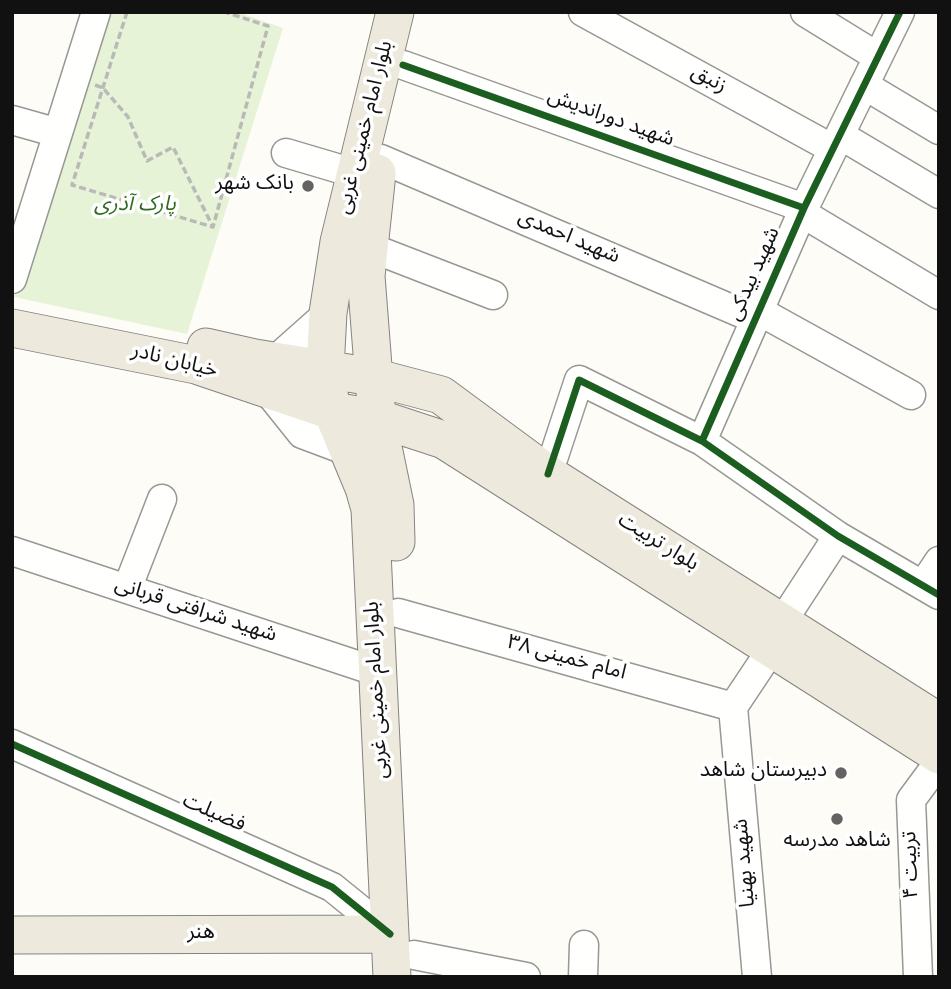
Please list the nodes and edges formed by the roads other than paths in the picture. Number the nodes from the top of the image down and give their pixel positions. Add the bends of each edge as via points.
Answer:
1 (96, 12) edge
2 (395, 12) edge
3 (416, 12) edge
4 (583, 12) edge
5 (805, 12) edge
6 (896, 14) edge
7 (878, 57) junction
8 (403, 65) junction
9 (864, 85) junction
10 (12, 120) edge
11 (939, 130) edge
12 (58, 133) junction
13 (837, 142) junction
14 (286, 153) dead end
15 (369, 167) junction
16 (939, 194) edge
17 (803, 210) junction
18 (369, 247) junction
19 (12, 279) edge
20 (493, 295) dead end
21 (939, 295) edge
22 (328, 313) junction
23 (12, 314) edge
24 (757, 316) junction
25 (12, 328) edge
26 (325, 369) junction
27 (270, 375) junction
28 (373, 377) junction
29 (911, 395) dead end
30 (332, 411) junction
31 (377, 418) junction
32 (702, 441) junction
33 (349, 452) junction
34 (548, 474) junction
35 (162, 499) dead end
36 (838, 536) junction
37 (12, 551) edge
38 (939, 561) edge
39 (127, 589) junction
40 (931, 590) edge
41 (398, 613) junction
42 (776, 636) junction
43 (378, 672) junction
44 (733, 707) junction
45 (939, 722) edge
46 (12, 744) edge
47 (939, 755) edge
48 (939, 762) edge
49 (12, 936) edge
50 (584, 945) dead end
51 (403, 961) edge
52 (526, 977) edge
53 (583, 977) edge
54 (757, 977) edge
55 (918, 977) edge

1 - 12 street
2 - 15 main road, بلوار امام خمینی غربی
3 - 8 main road, بلوار امام خمینی غربی
4 - 13 street, زنبق
5 - 7 street
6 - 7 street, شهید بیدکی
7 - 9 street, شهید بیدکی
8 - 15 main road, بلوار امام خمینی غربی
8 - 17 street, شهید دوراندیش
9 - 11 street
9 - 13 street, شهید بیدکی
10 - 12 street
12 - 19 street
13 - 16 street, زنبق
13 - 17 street, شهید بیدکی
14 - 15 street, شهید احمدی
15 - 18 main road, بلوار امام خمینی غربی via 376,178
15 - 22 main road, بلوار امام خمینی غربی via 339,242
15 - 24 street, شهید احمدی
17 - 21 street, شهید دوراندیش
17 - 24 street, شهید بیدکی
18 - 20 street
18 - 28 main road, بلوار امام خمینی غربی via 366,276
22 - 26 main road, بلوار امام خمینی غربی
22 - 27 street
23 - 27 main road, خیابان نادر via 198,345
24 - 29 street, شهید احمدی
24 - 32 street, شهید بیدکی
25 - 27 main road, خیابان نادر
26 - 27 main road, خیابان نادر
26 - 28 main road, خیابان نادر
26 - 30 main road, بلوار امام خمینی غربی
27 - 30 main road, خیابان نادر
27 - 33 street via 302,434
28 - 31 main road, بلوار امام خمینی غربی
28 - 34 main road, بلوار تربیت via 441,396
30 - 31 main road, بلوار تربیت
30 - 33 main road, بلوار امام خمینی غربی
31 - 41 main road, بلوار امام خمینی غربی via 395,505
31 - 42 main road, بلوار تربیت via 444,440
32 - 34 street via 579,380
32 - 36 street
33 - 43 main road, بلوار امام خمینی غربی via 370,509
34 - 42 main road, بلوار تربیت
35 - 39 street
36 - 40 street
36 - 42 street
37 - 39 street, شهید شرافتی قربانی
38 - 40 street
39 - 43 street, شهید شرافتی قربانی
41 - 44 street, ۳۸ امام خمینی
41 - 51 main road, بلوار امام خمینی غربی
42 - 44 street
42 - 45 main road, بلوار تربیت
42 - 47 main road, بلوار تربیت
43 - 51 main road, بلوار امام خمینی غربی
44 - 54 street, شهید بهنیا
46 - 51 street, فضیلت via 332,887
48 - 55 street, ۴ تربیت via 911,800
49 - 51 main road, هنر
50 - 53 street
51 - 52 street

